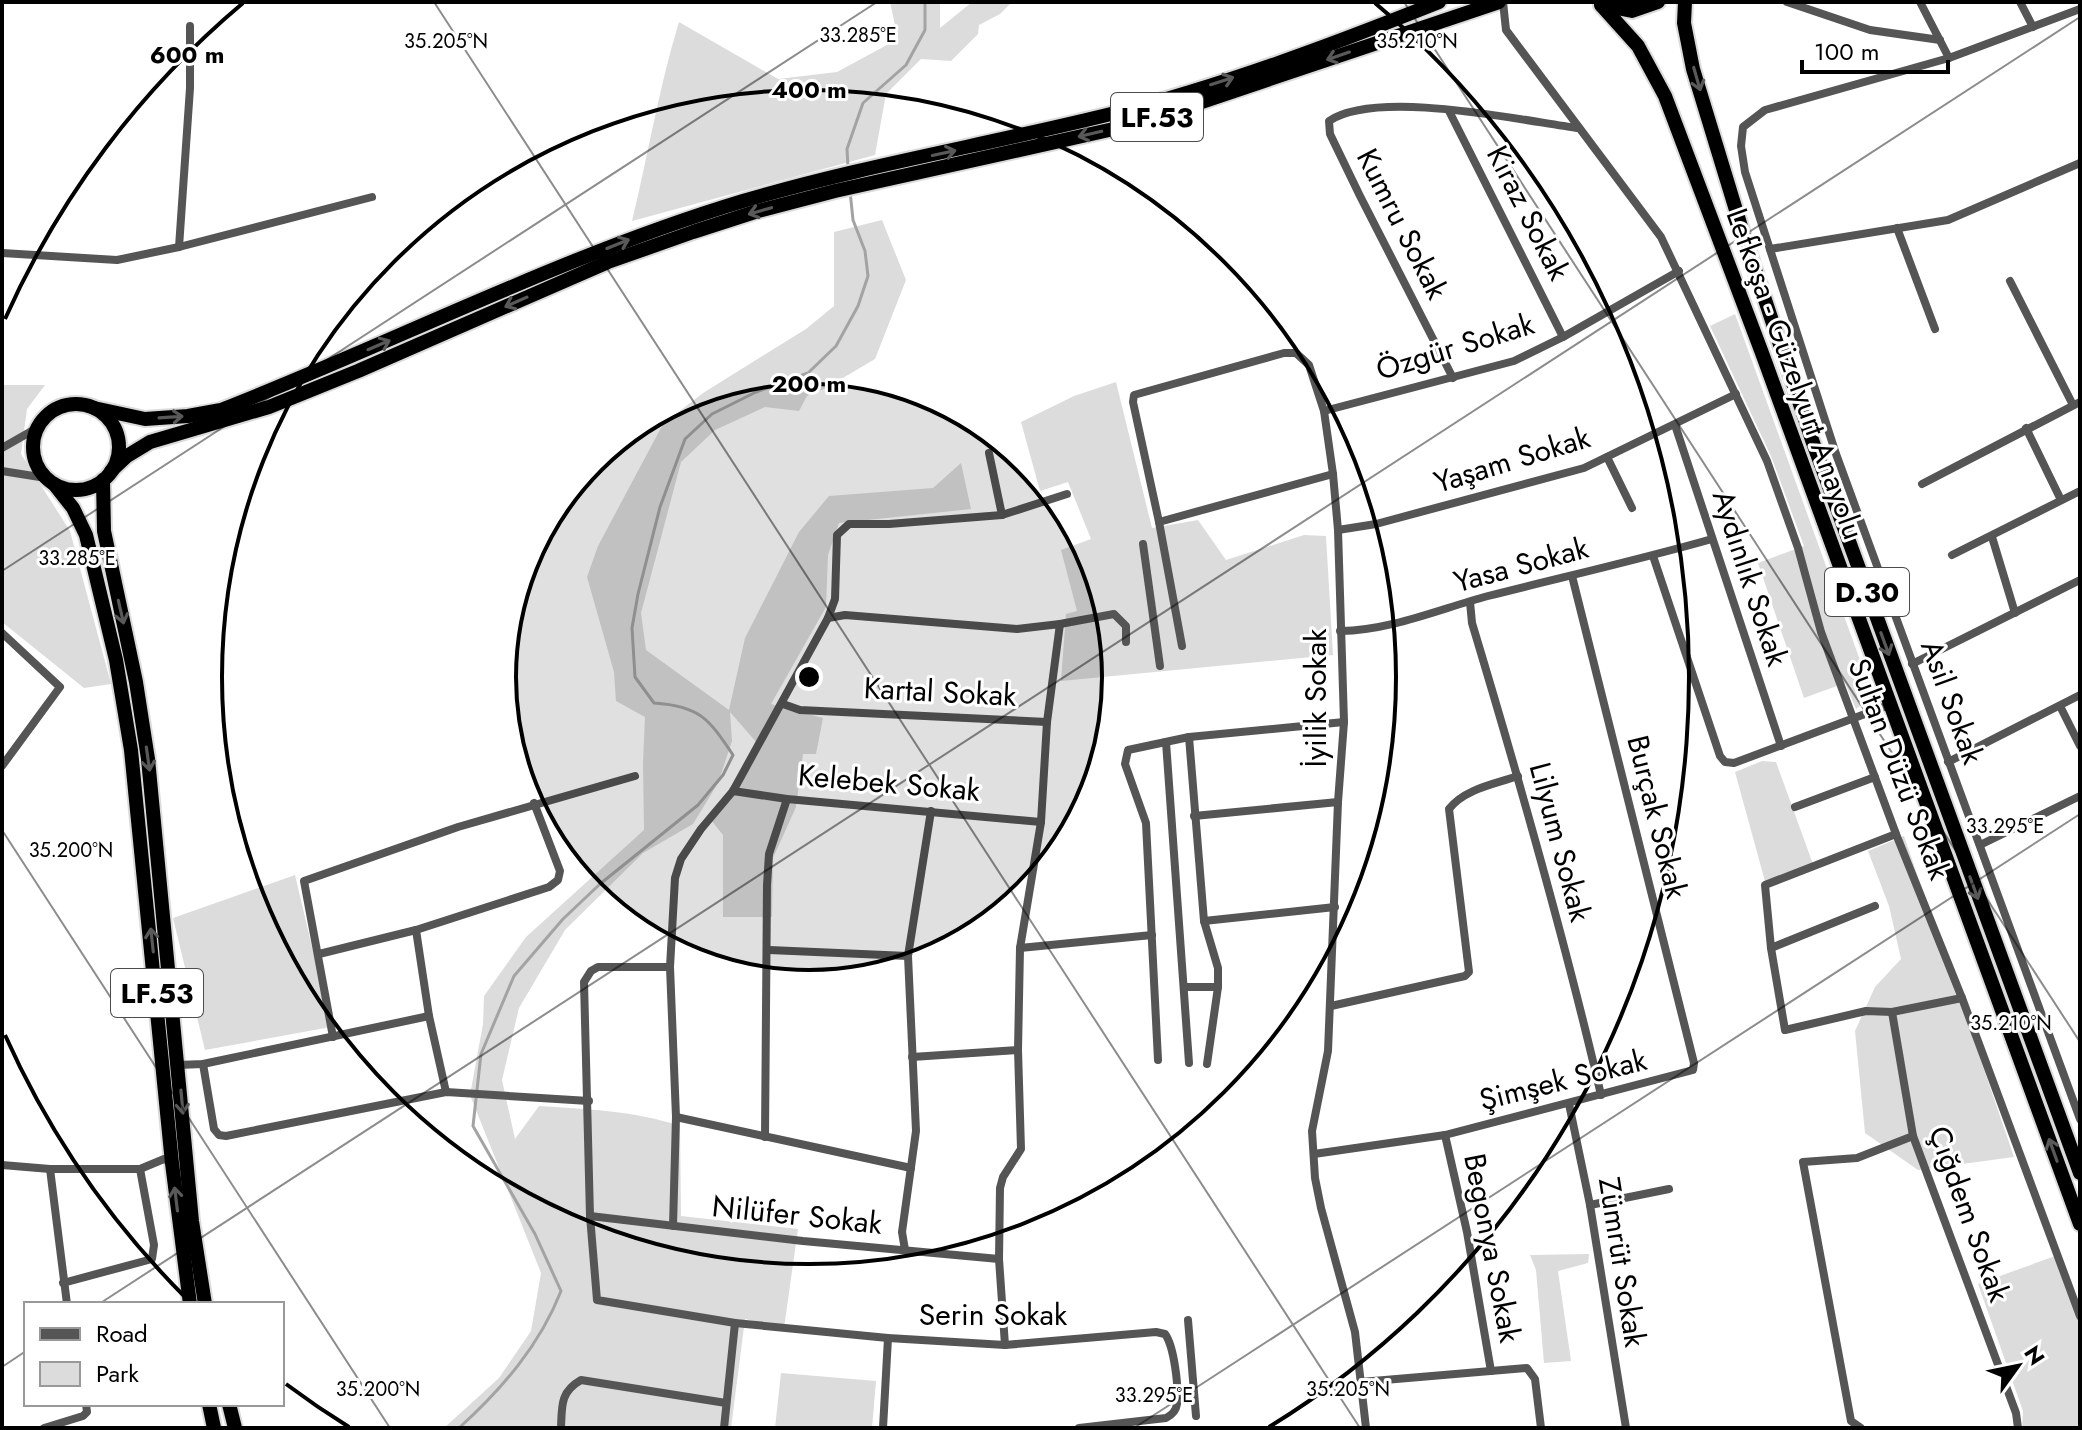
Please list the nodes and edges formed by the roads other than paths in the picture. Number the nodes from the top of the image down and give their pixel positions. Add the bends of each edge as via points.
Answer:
1 (1439, 2) edge
2 (1501, 2) edge
3 (1658, 2) edge
4 (1685, 2) edge
5 (1787, 2) edge
6 (1920, 2) edge
7 (2020, 2) edge
8 (1598, 4) edge
9 (2080, 9) edge
10 (190, 26) dead end
11 (2033, 27) junction
12 (1940, 40) junction
13 (1949, 58) junction
14 (1449, 111) junction
15 (1577, 128) junction
16 (2080, 163) edge
17 (867, 176) junction
18 (833, 184) junction
19 (372, 197) dead end
20 (1897, 228) junction
21 (179, 247) junction
22 (1770, 249) junction
23 (2, 253) edge
24 (1679, 271) junction
25 (2010, 281) dead end
26 (1935, 329) dead end
27 (1563, 337) junction
28 (1453, 378) junction
29 (1736, 394) junction
30 (2076, 404) edge
31 (94, 408) junction
32 (1324, 411) junction
33 (1675, 425) junction
34 (37, 428) junction
35 (2026, 428) junction
36 (2, 448) edge
37 (989, 453) dead end
38 (1607, 457) junction
39 (2, 471) edge
40 (1333, 474) junction
41 (107, 476) junction
42 (50, 481) junction
43 (1922, 484) dead end
44 (2080, 491) edge
45 (1067, 494) dead end
46 (2061, 500) junction
47 (1632, 508) dead end
48 (1002, 515) junction
49 (1159, 522) junction
50 (1338, 530) junction
51 (1992, 537) junction
52 (1712, 539) junction
53 (1143, 544) dead end
54 (1952, 555) dead end
55 (1653, 556) junction
56 (1572, 576) junction
57 (2080, 580) edge
58 (1470, 602) junction
59 (2015, 613) junction
60 (828, 618) junction
61 (1060, 624) junction
62 (1340, 631) junction
63 (2, 633) edge
64 (1126, 642) dead end
65 (1182, 646) dead end
66 (1912, 664) junction
67 (1160, 666) dead end
68 (2080, 695) edge
69 (783, 704) junction
70 (1889, 705) junction
71 (2060, 706) junction
72 (1853, 719) junction
73 (1047, 722) junction
74 (1344, 722) junction
75 (1189, 737) junction
76 (1166, 742) junction
77 (1781, 746) junction
78 (2080, 746) edge
79 (1948, 762) junction
80 (2, 766) edge
81 (635, 776) dead end
82 (1518, 776) junction
83 (1875, 777) junction
84 (733, 791) junction
85 (2080, 796) edge
86 (787, 799) junction
87 (1338, 802) junction
88 (534, 803) junction
89 (1795, 807) dead end
90 (931, 811) junction
91 (1194, 816) junction
92 (1041, 822) junction
93 (1896, 834) junction
94 (1980, 845) junction
95 (1875, 906) dead end
96 (1335, 907) junction
97 (1204, 921) junction
98 (416, 930) junction
99 (1152, 935) junction
100 (1020, 948) junction
101 (1771, 948) junction
102 (769, 950) junction
103 (319, 954) junction
104 (908, 956) junction
105 (670, 967) junction
106 (1184, 987) junction
107 (1218, 987) junction
108 (1962, 998) junction
109 (1331, 1006) junction
110 (1892, 1012) junction
111 (429, 1016) junction
112 (333, 1037) junction
113 (1018, 1050) junction
114 (912, 1057) junction
115 (1158, 1060) dead end
116 (1189, 1063) dead end
117 (203, 1064) junction
118 (1207, 1064) dead end
119 (178, 1065) junction
120 (1693, 1070) joint
121 (450, 1092) junction
122 (1601, 1095) junction
123 (589, 1101) junction
124 (1569, 1104) junction
125 (2079, 1114) edge
126 (676, 1117) junction
127 (1445, 1135) junction
128 (1913, 1136) junction
129 (765, 1137) junction
130 (1314, 1154) junction
131 (172, 1157) junction
132 (2, 1165) edge
133 (911, 1168) junction
134 (50, 1169) junction
135 (140, 1169) junction
136 (2080, 1173) edge
137 (1669, 1189) dead end
138 (1590, 1205) junction
139 (590, 1216) junction
140 (2080, 1224) edge
141 (673, 1226) junction
142 (905, 1250) junction
143 (999, 1259) junction
144 (63, 1283) junction
145 (67, 1302) edge
146 (190, 1302) edge
147 (207, 1302) edge
148 (2080, 1316) edge
149 (1188, 1320) dead end
150 (735, 1323) junction
151 (888, 1338) junction
152 (1005, 1345) junction
153 (1491, 1371) junction
154 (1361, 1382) junction
155 (726, 1403) junction
156 (86, 1406) edge
157 (209, 1406) edge
158 (222, 1406) edge
159 (230, 1406) edge
160 (1196, 1416) dead end
161 (44, 1428) edge
162 (214, 1428) edge
163 (228, 1428) edge
164 (235, 1428) edge
165 (561, 1428) edge
166 (724, 1428) edge
167 (883, 1428) edge
168 (1079, 1428) edge
169 (1366, 1428) edge
170 (1541, 1428) edge
171 (1626, 1428) edge
172 (1861, 1428) edge
173 (2018, 1428) edge

17 -> 1 highway, LF.53 via 1178,96
2 - 15 street, Sultan Düzü Sokak via 1506,30
2 -> 17 highway, LF.53 via 1136,124
3 - 8 highway, D.30 via 1632,11
4 -> 136 highway, Lefkoşa - Güzelyurt Anayolu / D.30 via 1693,69 1797,396
5 - 12 street via 1870,30
6 - 12 street
7 - 11 street
8 - 70 highway, Lefkoşa - Güzelyurt Anayolu / D.30 via 1638,46 1665,96
9 - 11 street
10 - 21 street
11 - 13 street
12 - 13 street
13 - 22 street, Asil Sokak via 1752,117 1743,127 1741,146
14 - 15 street
14 - 27 street, Kiraz Sokak
14 - 28 street, Kumru Sokak via 1397,107 1340,114 1329,121 1330,134
15 - 24 street, Sultan Düzü Sokak via 1661,237
16 - 20 street via 1964,215
17 - 18 highway, LF.53
31 -> 18 highway, LF.53 via 145,419 221,410 629,239 744,201
18 -> 41 highway, LF.53 via 608,262 269,407 150,442
19 - 21 street
20 - 22 street
20 - 26 street
21 - 23 street via 117,260
22 - 66 street, Asil Sokak
24 - 27 street, Özgür Sokak
24 - 29 street, Sultan Düzü Sokak
25 - 30 street
27 - 28 street, Özgür Sokak via 1514,361
28 - 32 street, Özgür Sokak
29 - 33 street, Yaşam Sokak
29 - 72 street, Sultan Düzü Sokak via 1767,461
30 - 35 street
31 - 34 highway, LF.53 via 55,409
31 - 41 highway, LF.53 via 117,436 119,448
32 - 40 street, İyilik Sokak
32 - 49 street, İyilik Sokak via 1309,365 1296,353 1134,395
33 - 38 street, Yaşam Sokak
33 - 52 street, Aydınlık Sokak
34 - 36 street
34 - 42 highway, LF.53 via 33,455
35 - 43 street
35 - 46 street
37 - 48 street
38 - 47 street
38 - 50 street, Yaşam Sokak via 1584,468
39 - 42 street
40 - 49 street
40 - 50 street, İyilik Sokak
41 - 42 highway, LF.53 via 95,486 74,490
41 -> 119 highway, LF.53 via 104,531 148,759
131 -> 42 highway, LF.53 via 137,793 118,671 86,535 73,508
44 - 46 street
45 - 48 street
46 - 51 street
48 - 60 street via 849,524 837,535 835,599
49 - 65 street
50 - 62 street, İyilik Sokak
51 - 54 street
51 - 59 street
52 - 55 street, Yasa Sokak
52 - 77 street, Aydınlık Sokak
53 - 67 street
55 - 56 street, Yasa Sokak
55 - 77 street via 1720,756 1734,763
56 - 58 street, Yasa Sokak
56 - 120 street, Burçak Sokak
57 - 59 street
58 - 62 street, Yasa Sokak via 1411,620
58 - 82 street, Lilyum Sokak
59 - 66 street
60 - 61 street via 1017,629
60 - 69 street
61 - 64 street via 1114,614 1126,626
61 - 73 street
62 - 74 street, İyilik Sokak
63 - 80 street via 60,687
66 - 79 street, Asil Sokak
68 - 71 street
69 - 73 street, Kartal Sokak via 800,710
69 - 84 street
70 - 72 street
140 -> 70 highway, Lefkoşa - Güzelyurt Anayolu / D.30
71 - 78 street
71 - 79 street
72 - 77 street
72 - 83 street, Sultan Düzü Sokak
73 - 92 street
74 - 75 street
74 - 87 street, İyilik Sokak
75 - 76 street
75 - 91 street
76 - 99 street via 1128,750 1125,764 1146,823
76 - 106 street
79 - 94 street, Asil Sokak
81 - 88 street
82 - 109 street via 1456,799 1449,809 1469,972
82 - 122 street, Lilyum Sokak
83 - 89 street
83 - 93 street, Sultan Düzü Sokak
84 - 86 street, Kelebek Sokak
84 - 105 street via 681,859 675,878
85 - 94 street
86 - 90 street, Kelebek Sokak
86 - 102 street via 769,854
87 - 91 street
87 - 96 street, İyilik Sokak
88 - 98 street via 560,871 558,880
88 - 103 street via 304,881
90 - 92 street, Kelebek Sokak
90 - 104 street
91 - 97 street
92 - 100 street
93 - 101 street via 1765,885
93 - 108 street, Sultan Düzü Sokak
94 - 125 street, Asil Sokak
95 - 101 street
96 - 97 street
96 - 109 street, İyilik Sokak
97 - 107 street
98 - 103 street
98 - 111 street
99 - 100 street
99 - 115 street
100 - 113 street
101 - 110 street via 1785,1030 1866,1011
102 - 104 street
102 - 129 street
103 - 112 street
104 - 114 street
105 - 123 street via 598,967 584,982
105 - 126 street
106 - 107 street
106 - 116 street
107 - 118 street
108 - 110 street
108 - 148 street, Sultan Düzü Sokak
109 - 130 street, İyilik Sokak via 1312,1131
110 - 128 street, Çığdem Sokak
111 - 112 street
111 - 121 street
112 - 117 street
113 - 114 street
113 - 143 street via 1021,1149 1000,1188
114 - 133 street via 916,1131
117 - 119 street
117 - 121 street via 214,1129 226,1136
119 -> 147 highway, LF.53 via 192,1221
120 - 122 street, Şimşek Sokak
121 - 123 street
122 - 124 street, Şimşek Sokak
123 - 139 street
124 - 127 street, Şimşek Sokak
124 - 138 street, Zümrüt Sokak
126 - 129 street
126 - 141 street
127 - 130 street, Şimşek Sokak
127 - 153 street, Begonya Sokak
128 - 172 street via 1857,1158 1803,1162 1851,1421
128 - 173 street, Çığdem Sokak
129 - 133 street
130 - 154 street, İyilik Sokak via 1321,1208 1355,1332
131 - 135 street
146 -> 131 highway, LF.53
132 - 134 street
133 - 142 street via 902,1232
134 - 135 street
134 - 144 street
135 - 144 street via 152,1259
137 - 138 street
138 - 171 street, Zümrüt Sokak
139 - 141 street, Nilüfer Sokak
139 - 150 street, Serin Sokak via 597,1300
141 - 142 street, Nilüfer Sokak
142 - 143 street, Nilüfer Sokak
143 - 152 street
144 - 145 street
149 - 160 street
150 - 151 street, Serin Sokak
150 - 155 street
151 - 152 street, Serin Sokak
151 - 167 street
152 - 168 street, Serin Sokak via 1165,1334 1172,1343 1177,1406 1172,1415
153 - 154 street
153 - 170 street via 1518,1367 1532,1372
154 - 169 street, İyilik Sokak
155 - 165 street via 581,1380 568,1387
155 - 166 street
156 - 161 street via 83,1416
157 - 162 highway
158 - 163 highway
159 - 164 highway

